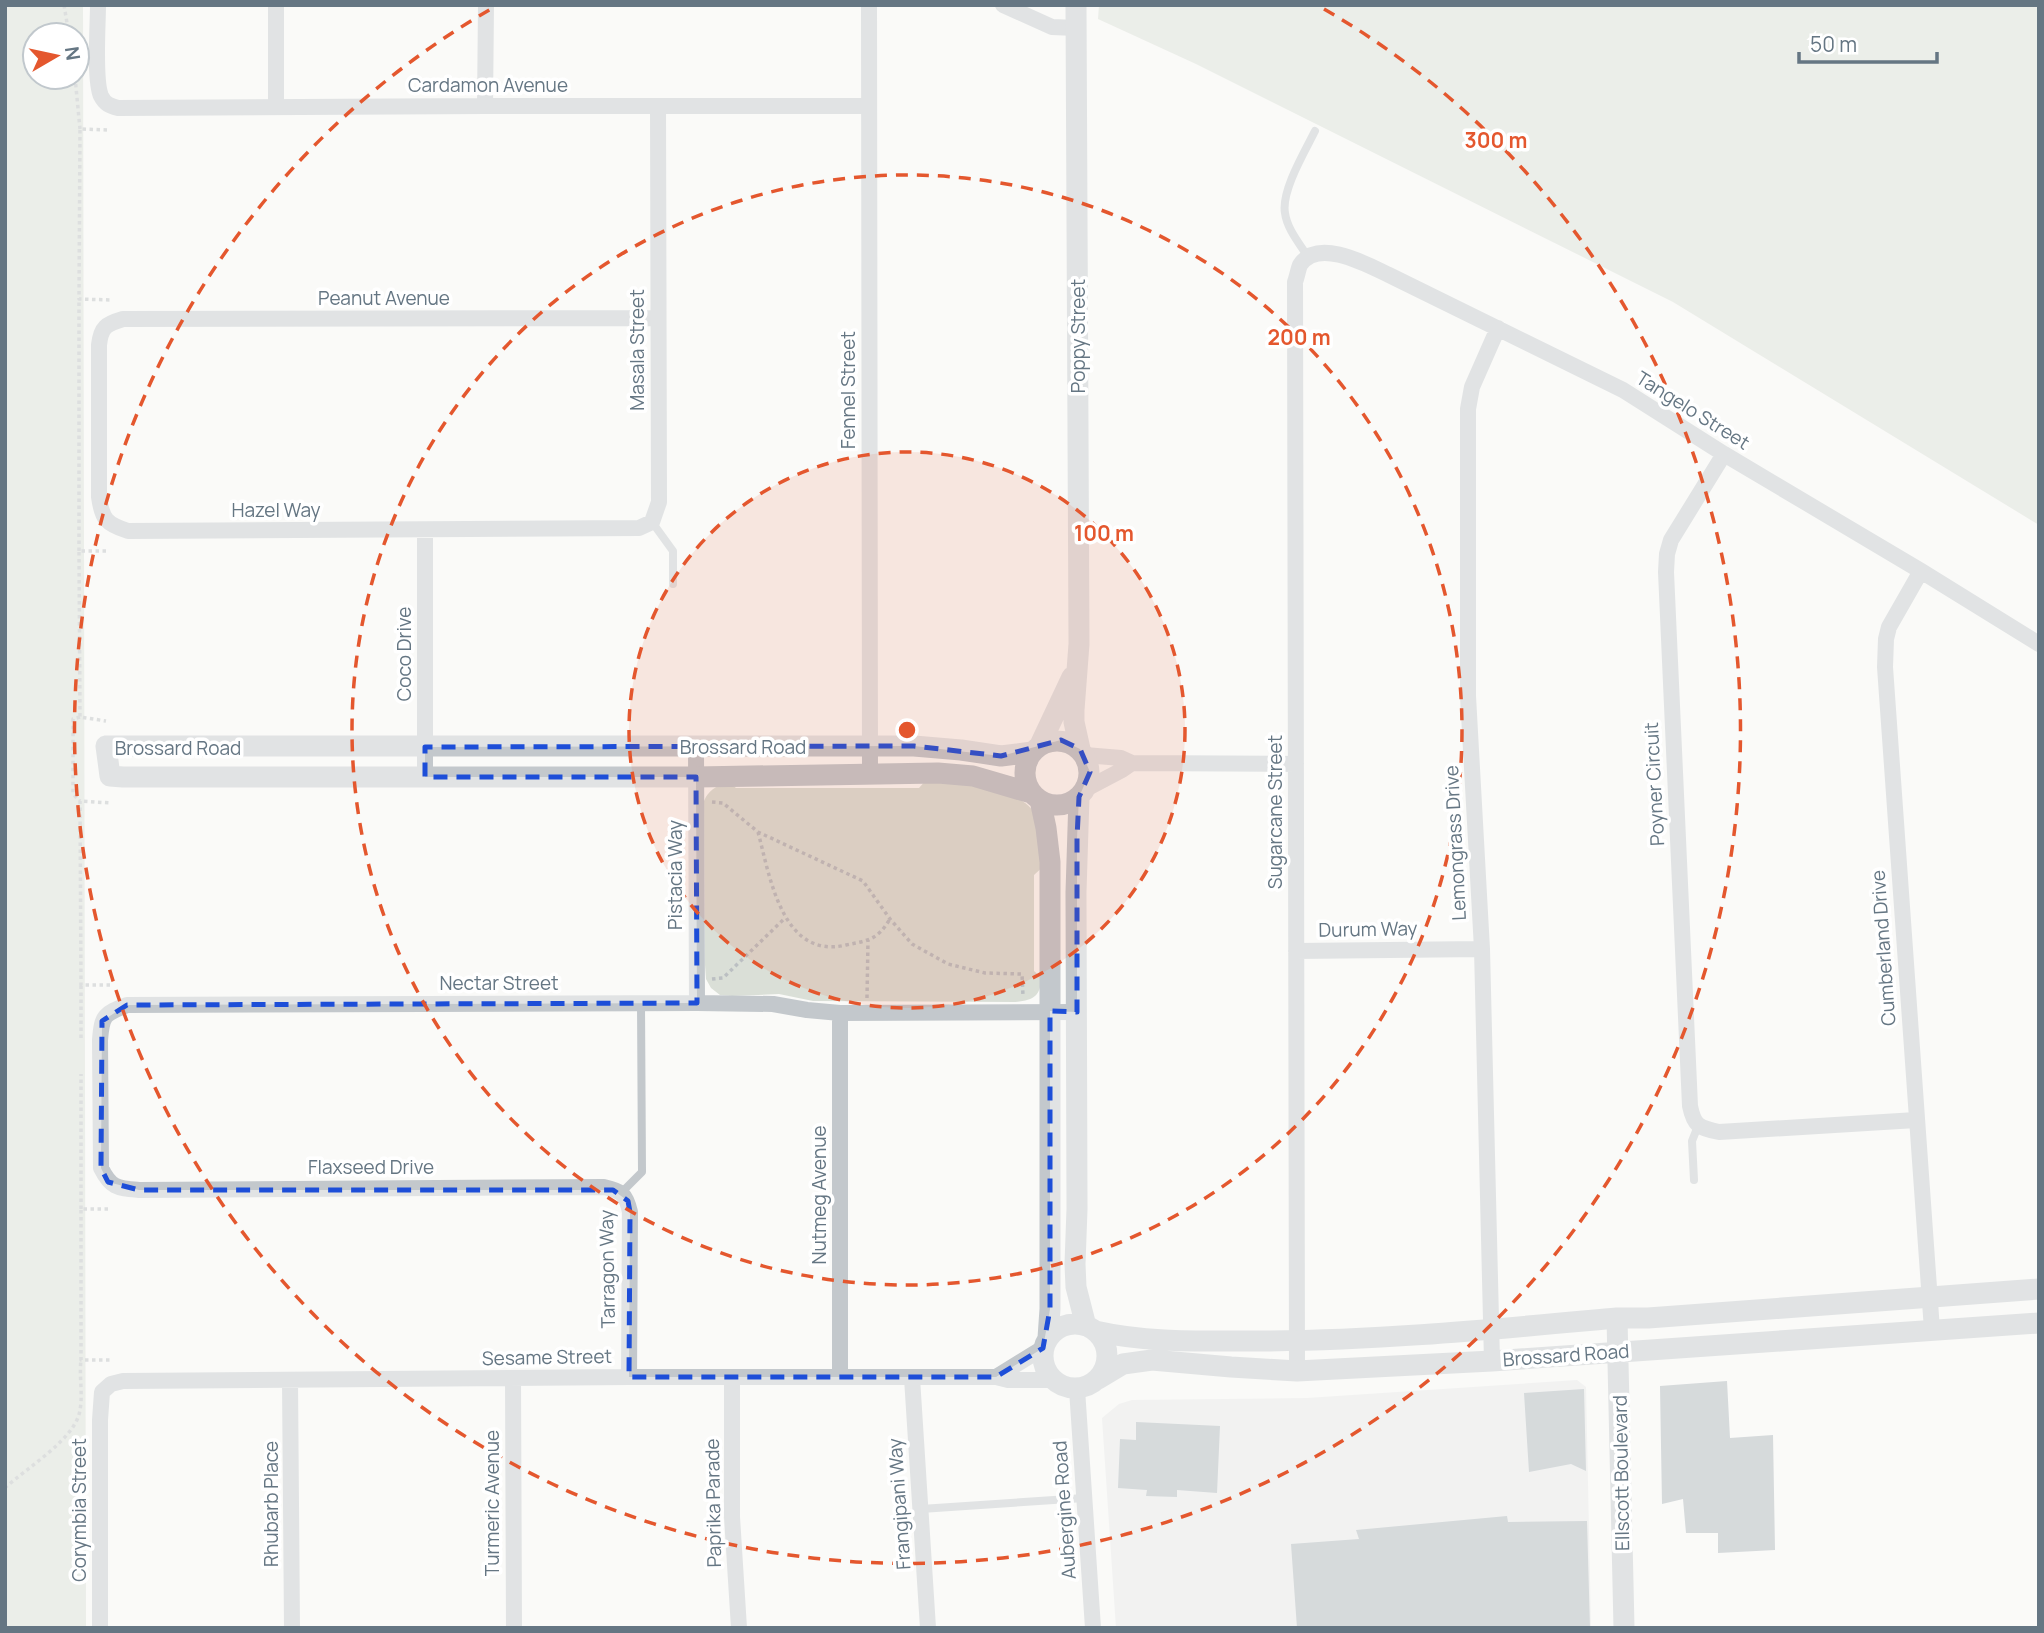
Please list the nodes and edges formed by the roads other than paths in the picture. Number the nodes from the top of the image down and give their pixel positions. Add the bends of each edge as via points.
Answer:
1 (98, 5) edge
2 (276, 5) edge
3 (486, 5) edge
4 (869, 5) edge
5 (1003, 5) edge
6 (1076, 5) edge
7 (1076, 27) junction
8 (485, 106) junction
9 (869, 106) junction
10 (276, 107) junction
11 (658, 107) junction
12 (1315, 131) dead end
13 (1308, 257) junction
14 (658, 318) junction
15 (111, 322) joint
16 (1498, 328) junction
17 (1724, 454) junction
18 (652, 522) junction
19 (425, 530) junction
20 (1921, 571) junction
21 (673, 584) dead end
22 (2039, 644) edge
23 (1077, 666) junction
24 (425, 747) junction
25 (696, 747) junction
26 (870, 747) junction
27 (1036, 749) junction
28 (1082, 752) junction
29 (1132, 763) junction
30 (1296, 764) junction
31 (870, 774) junction
32 (425, 777) junction
33 (696, 777) junction
34 (1082, 793) junction
35 (1035, 796) junction
36 (1482, 949) junction
37 (1296, 951) junction
38 (697, 1003) junction
39 (641, 1004) junction
40 (1050, 1011) junction
41 (1077, 1012) junction
42 (840, 1013) junction
43 (1916, 1120) junction
44 (1698, 1126) junction
45 (1694, 1180) dead end
46 (120, 1188) joint
47 (621, 1193) junction
48 (2039, 1289) edge
49 (1929, 1297) junction
50 (1616, 1318) junction
51 (2039, 1323) edge
52 (1090, 1328) junction
53 (1491, 1329) junction
54 (1932, 1330) junction
55 (1297, 1341) junction
56 (1046, 1343) junction
57 (1618, 1351) junction
58 (1492, 1361) junction
59 (1297, 1371) junction
60 (629, 1377) junction
61 (732, 1377) junction
62 (840, 1377) junction
63 (996, 1377) junction
64 (513, 1378) junction
65 (912, 1378) junction
66 (1098, 1379) junction
67 (1052, 1380) junction
68 (290, 1381) junction
69 (1077, 1389) junction
70 (102, 1392) joint
71 (1084, 1498) junction
72 (920, 1509) junction
73 (100, 1628) edge
74 (292, 1628) edge
75 (514, 1628) edge
76 (739, 1628) edge
77 (928, 1628) edge
78 (1093, 1628) edge
79 (1624, 1628) edge

1 - 10 street, Cardamon Avenue via 98,78 107,105
2 - 10 street
3 - 8 street
4 - 9 street, Fennel Street
5 - 7 street via 1052,27
6 - 7 street, Poppy Street
7 - 23 street, Poppy Street
8 - 10 street, Cardamon Avenue
8 - 11 street, Cardamon Avenue
9 - 11 street, Cardamon Avenue
9 - 26 street, Fennel Street
11 - 14 street, Masala Street
12 - 13 lane via 1285,202 1289,226
13 - 16 street, Tangelo Street via 1334,253 1349,257
13 - 30 street, Sugarcane Street via 1295,282
14 - 15 street, Peanut Avenue
14 - 18 street, Masala Street via 659,502
15 - 19 street, Hazel Way via 100,333 99,345 99,497 101,512 115,527 128,531
16 - 17 street, Tangelo Street via 1623,390
16 - 36 street, Lemongrass Drive via 1472,387 1468,409 1468,696
17 - 20 street, Tangelo Street
17 - 44 street, Poyner Circuit via 1671,540 1666,572 1690,1106
18 - 19 street, Hazel Way via 639,528
18 - 21 lane via 673,551
19 - 24 street, Coco Drive
20 - 22 street, Tangelo Street
20 - 43 street, Cumberland Drive via 1889,626 1885,667
23 - 27 street, Poppy Street
23 - 28 street, Poppy Street via 1074,722
24 - 25 street, Brossard Road
24 - 32 street, Coco Drive
24 - 32 street, Brossard Road via 106,746 110,776
25 - 26 street, Brossard Road
25 - 33 street, Pistacia Way
26 - 27 street, Brossard Road via 939,747 1001,756
26 - 31 street, Fennel Street
27 - 28 street via 1061,740
27 - 35 street via 1025,772
28 - 29 street
28 - 34 street via 1090,772
29 - 30 street
29 - 34 street
30 - 37 street, Sugarcane Street
31 - 33 street, Brossard Road
31 - 35 street, Brossard Road via 973,776
32 - 33 street, Brossard Road
33 - 38 street, Pistacia Way
34 - 35 street via 1060,805
34 - 41 street via 1076,868
35 - 40 street via 1046,828 1050,862
36 - 37 street, Durum Way
36 - 53 street, Lemongrass Drive
37 - 55 street, Sugarcane Street
38 - 39 street, Nectar Street
38 - 42 street, Nectar Street via 773,1004
39 - 46 street, Nectar Street via 127,1005 111,1011 102,1021 100,1040 101,1168 108,1182
39 - 47 lane, Tarragon Way via 642,1172
40 - 41 street, Nectar Street
40 - 42 street, Nectar Street
40 - 56 street via 1050,1309
41 - 52 street via 1075,1264 1076,1287
42 - 62 street, Nutmeg Avenue
43 - 44 street via 1731,1132
43 - 49 street, Cumberland Drive
44 - 45 lane, Poyner Circuit via 1692,1141
46 - 47 street, Flaxseed Drive via 604,1187
47 - 60 street, Tarragon Way via 630,1212
48 - 49 street, Brossard Road
49 - 50 street, Brossard Road
49 - 54 street, Cumberland Drive
50 - 53 street, Brossard Road
50 - 57 street, Ellscott Boulevard
51 - 54 street, Brossard Road
52 - 55 street, Brossard Road via 1125,1338 1165,1341
52 - 56 street via 1064,1325
52 - 66 street via 1106,1349 1107,1359
53 - 55 street, Brossard Road
53 - 58 street, Lemongrass Drive
54 - 57 street, Brossard Road
55 - 59 street, Sugarcane Street
56 - 63 street
56 - 67 street via 1042,1359
57 - 58 street, Brossard Road
57 - 79 street, Ellscott Boulevard
58 - 59 street, Brossard Road
59 - 66 street, Brossard Road via 1152,1360 1123,1364
60 - 61 street, Sesame Street
60 - 64 street, Sesame Street
61 - 62 street, Sesame Street
61 - 76 street, Paprika Parade via 732,1517
62 - 65 street, Sesame Street
63 - 65 street, Sesame Street
63 - 67 street, Sesame Street
64 - 68 street, Sesame Street
64 - 75 street, Turmeric Avenue
65 - 72 street, Frangipani Way
66 - 69 street
67 - 69 street
68 - 70 street, Sesame Street via 123,1381
68 - 74 street, Rhubarb Place
69 - 71 street, Aubergine Road
70 - 73 street, Corymbia Street
71 - 72 lane
71 - 78 street, Aubergine Road
72 - 77 street, Frangipani Way

